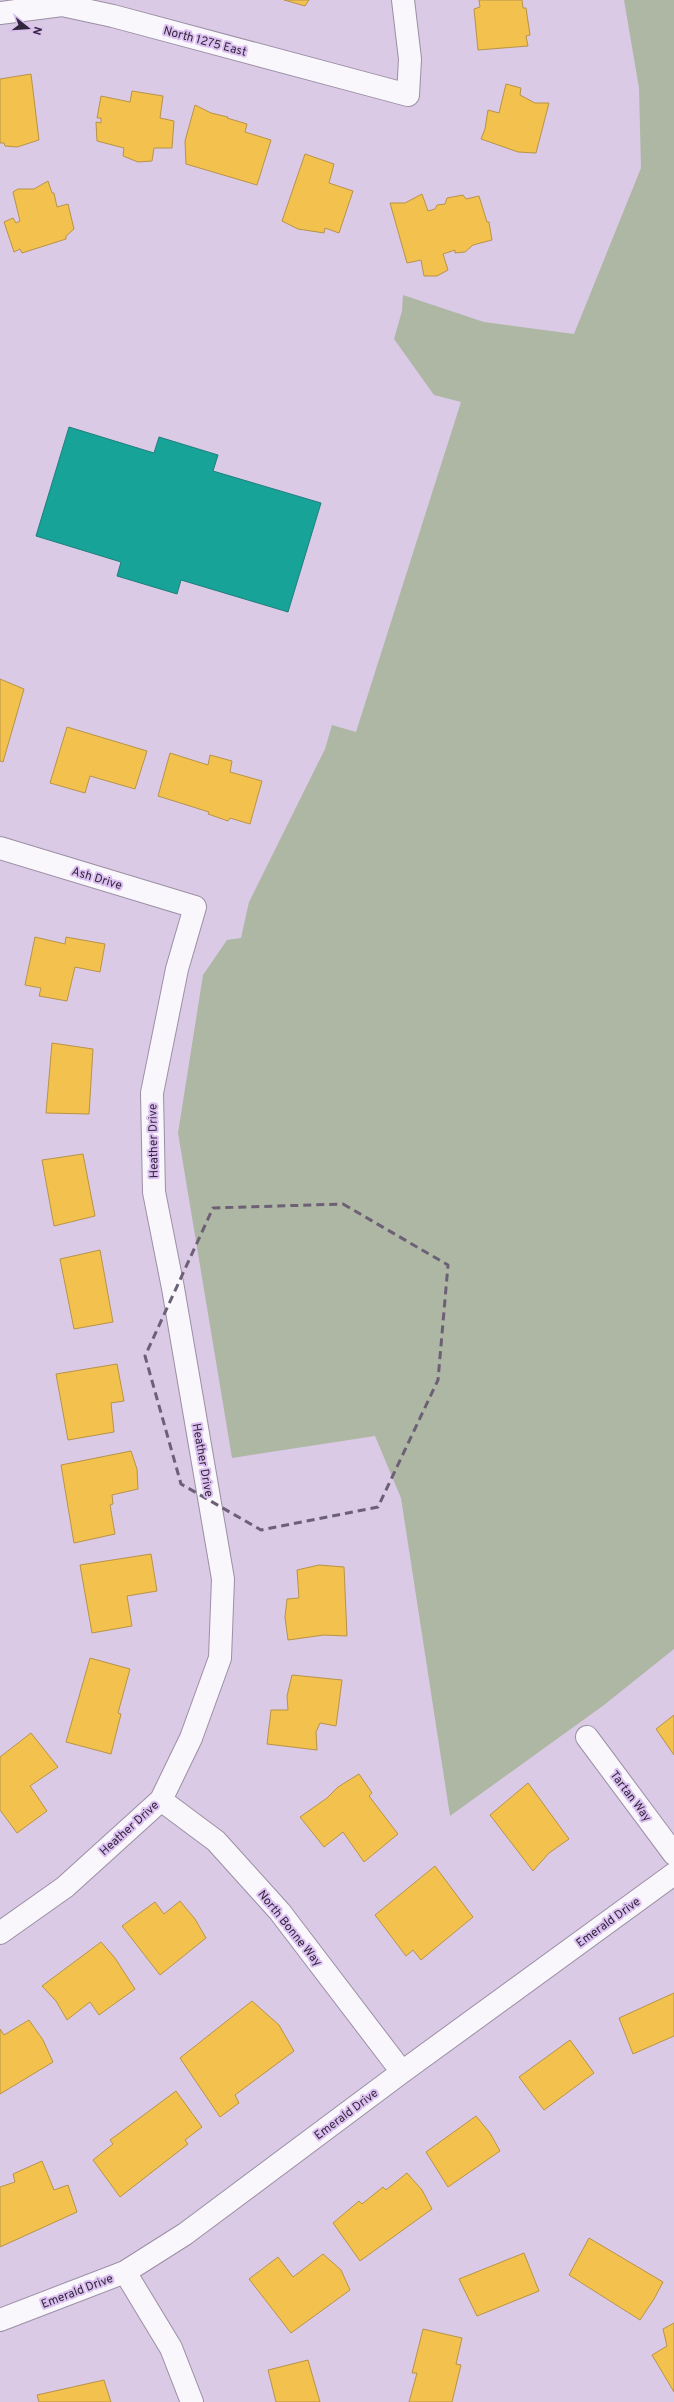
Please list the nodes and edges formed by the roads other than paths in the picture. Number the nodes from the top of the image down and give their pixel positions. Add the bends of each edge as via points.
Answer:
1 (403, 0) edge
2 (0, 14) edge
3 (0, 848) edge
4 (195, 907) joint
5 (587, 1737) dead end
6 (161, 1800) junction
7 (674, 1854) edge
8 (674, 1874) edge
9 (0, 1933) edge
10 (402, 2072) junction
11 (125, 2272) junction
12 (0, 2320) edge
13 (192, 2402) edge

1 - 2 street, North 1275 East via 410,59 408,95 113,16 62,5
3 - 4 street, Ash Drive
4 - 6 street, Heather Drive via 177,969 152,1093 154,1192 176,1304 223,1587 220,1658 191,1738
5 - 7 street, Tartan Way
6 - 9 street, Heather Drive via 65,1887
6 - 10 street, North Bonne Way via 222,1847 280,1912
8 - 10 street, Emerald Drive
10 - 11 street, Emerald Drive via 185,2234
11 - 12 street, Emerald Drive
11 - 13 street via 170,2348

